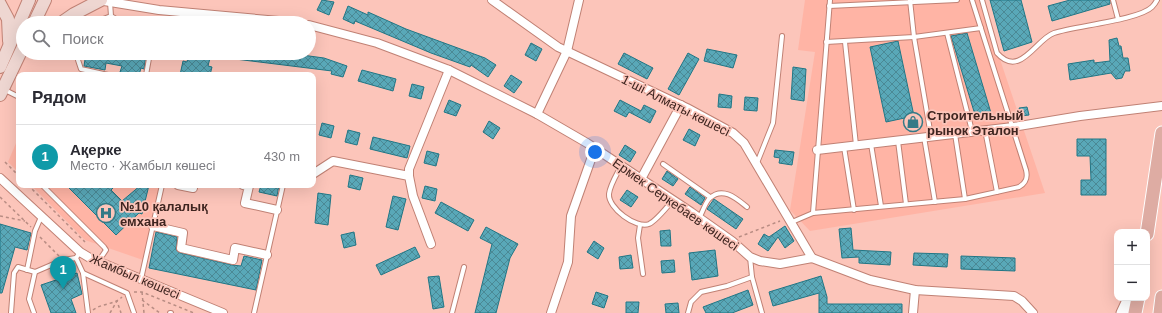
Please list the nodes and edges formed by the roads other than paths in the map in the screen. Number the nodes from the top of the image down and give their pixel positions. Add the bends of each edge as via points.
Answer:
1 (29, 0) edge
2 (45, 0) edge
3 (492, 0) edge
4 (580, 0) edge
5 (830, 0) edge
6 (957, 0) edge
7 (972, 0) edge
8 (982, 0) edge
9 (1113, 0) edge
10 (1157, 0) edge
11 (103, 1) edge
12 (910, 2) edge
13 (0, 4) edge
14 (829, 6) junction
15 (22, 16) edge
16 (37, 16) edge
17 (71, 16) edge
18 (111, 16) edge
19 (225, 16) edge
20 (1118, 19) junction
21 (316, 27) edge
22 (981, 28) junction
23 (16, 32) edge
24 (947, 33) junction
25 (782, 36) dead end
26 (914, 37) junction
27 (826, 42) junction
28 (844, 42) junction
29 (8, 51) junction
30 (567, 51) junction
31 (17, 60) edge
32 (24, 60) edge
33 (78, 60) edge
34 (149, 60) edge
35 (0, 67) edge
36 (449, 70) junction
37 (97, 72) edge
38 (147, 72) edge
39 (11, 74) junction
40 (1, 92) edge
41 (16, 96) edge
42 (681, 105) junction
43 (1162, 106) edge
44 (537, 114) junction
45 (1013, 127) junction
46 (985, 130) junction
47 (972, 132) junction
48 (1162, 133) edge
49 (955, 134) junction
50 (928, 137) junction
51 (898, 140) junction
52 (871, 143) junction
53 (856, 145) junction
54 (844, 147) junction
55 (595, 148) junction
56 (817, 150) junction
57 (757, 163) junction
58 (663, 164) dead end
59 (621, 166) junction
60 (316, 172) edge
61 (409, 176) junction
62 (0, 178) edge
63 (641, 179) junction
64 (45, 188) edge
65 (161, 188) edge
66 (249, 188) edge
67 (282, 188) edge
68 (997, 192) junction
69 (710, 197) junction
70 (965, 199) junction
71 (673, 200) junction
72 (935, 202) junction
73 (906, 204) junction
74 (881, 206) junction
75 (747, 207) dead end
76 (277, 210) junction
77 (854, 210) junction
78 (813, 212) junction
79 (42, 216) junction
80 (699, 218) junction
81 (790, 220) junction
82 (640, 225) junction
83 (153, 226) junction
84 (1148, 229) edge
85 (431, 244) dead end
86 (78, 255) junction
87 (266, 255) junction
88 (750, 257) junction
89 (812, 258) junction
90 (98, 262) junction
91 (464, 267) dead end
92 (27, 270) junction
93 (35, 272) junction
94 (83, 273) junction
95 (643, 274) dead end
96 (752, 277) junction
97 (141, 279) junction
98 (915, 290) junction
99 (1162, 297) edge
100 (1128, 301) edge
101 (1137, 301) edge
102 (11, 313) edge
103 (34, 313) edge
104 (88, 313) edge
105 (134, 313) edge
106 (223, 313) edge
107 (254, 313) edge
108 (452, 313) edge
109 (551, 313) edge
110 (688, 313) edge
111 (762, 313) edge
112 (912, 313) edge
113 (1033, 313) edge
114 (1122, 313) edge
115 (1135, 313) edge
116 (1160, 313) edge

1 - 15 main road
2 - 16 main road
3 - 30 street, 1-ші Алматы көшесі
4 - 30 street
5 - 14 lane
6 - 12 lane
7 - 22 lane
8 - 20 lane via 997,53 1008,60 1018,61 1025,57 1034,51 1038,43 1054,33
9 - 20 lane
10 - 20 lane via 1152,8 1145,12
11 - 17 main road
11 - 18 lane
11 - 19 street via 159,10
12 - 14 lane
12 - 26 lane
13 - 29 main road via 8,19 10,30
14 - 27 lane
21 - 36 street, Ермек Серкебаев көшесі via 377,43
22 - 24 lane
22 - 45 lane
23 - 29 main road
24 - 26 lane
24 - 47 lane
25 - 57 lane via 773,123
26 - 28 lane
26 - 50 lane
27 - 28 lane
27 - 56 lane
28 - 53 lane
29 - 35 main road
30 - 42 street, 1-ші Алматы көшесі
30 - 44 street
31 - 39 main road
32 - 39 main road
33 - 37 lane via 82,68
34 - 38 lane
36 - 44 street, Ермек Серкебаев көшесі
36 - 61 street via 409,169
39 - 40 main road
40 - 41 lane
42 - 57 street, 1-ші Алматы көшесі via 733,133 744,143
42 - 63 street
43 - 45 street
44 - 55 street, Ермек Серкебаев көшесі
45 - 46 street
45 - 68 lane via 1027,178 1019,187
46 - 47 street
46 - 68 lane
47 - 49 street
48 - 84 main road
49 - 50 street
49 - 70 lane
50 - 51 street
50 - 72 lane
51 - 52 street
51 - 73 lane
52 - 53 street
52 - 74 lane
53 - 54 street
54 - 56 street
54 - 77 lane
55 - 59 street, Ермек Серкебаев көшесі
55 - 109 street via 571,216 568,262
56 - 78 lane
57 - 81 street, 1-ші Алматы көшесі
58 - 69 lane
59 - 63 street, Ермек Серкебаев көшесі
59 - 82 lane via 609,194 610,202 629,221
60 - 61 street via 333,161
61 - 85 street via 413,196
62 - 79 street, Жамбыл көшесі
63 - 71 street, Ермек Серкебаев көшесі
64 - 90 lane via 104,247 106,250
65 - 83 lane
66 - 76 street via 245,204
67 - 76 lane
68 - 70 lane
69 - 75 lane via 720,193 730,194
69 - 80 lane
70 - 72 lane
71 - 80 street, Ермек Серкебаев көшесі
71 - 82 lane via 650,224
72 - 73 lane
73 - 74 lane
74 - 77 lane
76 - 87 lane
77 - 78 lane
78 - 81 lane
79 - 86 street, Жамбыл көшесі
79 - 92 lane via 35,231
80 - 88 street, Ермек Серкебаев көшесі
81 - 89 street, 1-ші Алматы көшесі
82 - 95 lane via 638,238
83 - 87 street via 183,233 181,248 233,260 236,248
83 - 97 lane
86 - 90 street, Жамбыл көшесі
86 - 93 lane
86 - 94 lane
87 - 107 lane
88 - 89 street, Ермек Серкебаев көшесі via 780,264
88 - 96 lane
89 - 98 street via 870,280
90 - 97 street, Жамбыл көшесі
91 - 108 lane
92 - 93 lane
92 - 102 lane via 18,267 14,273
93 - 103 lane via 29,299
94 - 104 lane
94 - 105 lane via 127,293
96 - 110 lane via 701,292 691,302
96 - 111 lane
97 - 106 street, Жамбыл көшесі
98 - 112 street
98 - 113 street via 1014,296
99 - 116 main road
100 - 114 street
101 - 115 main road

